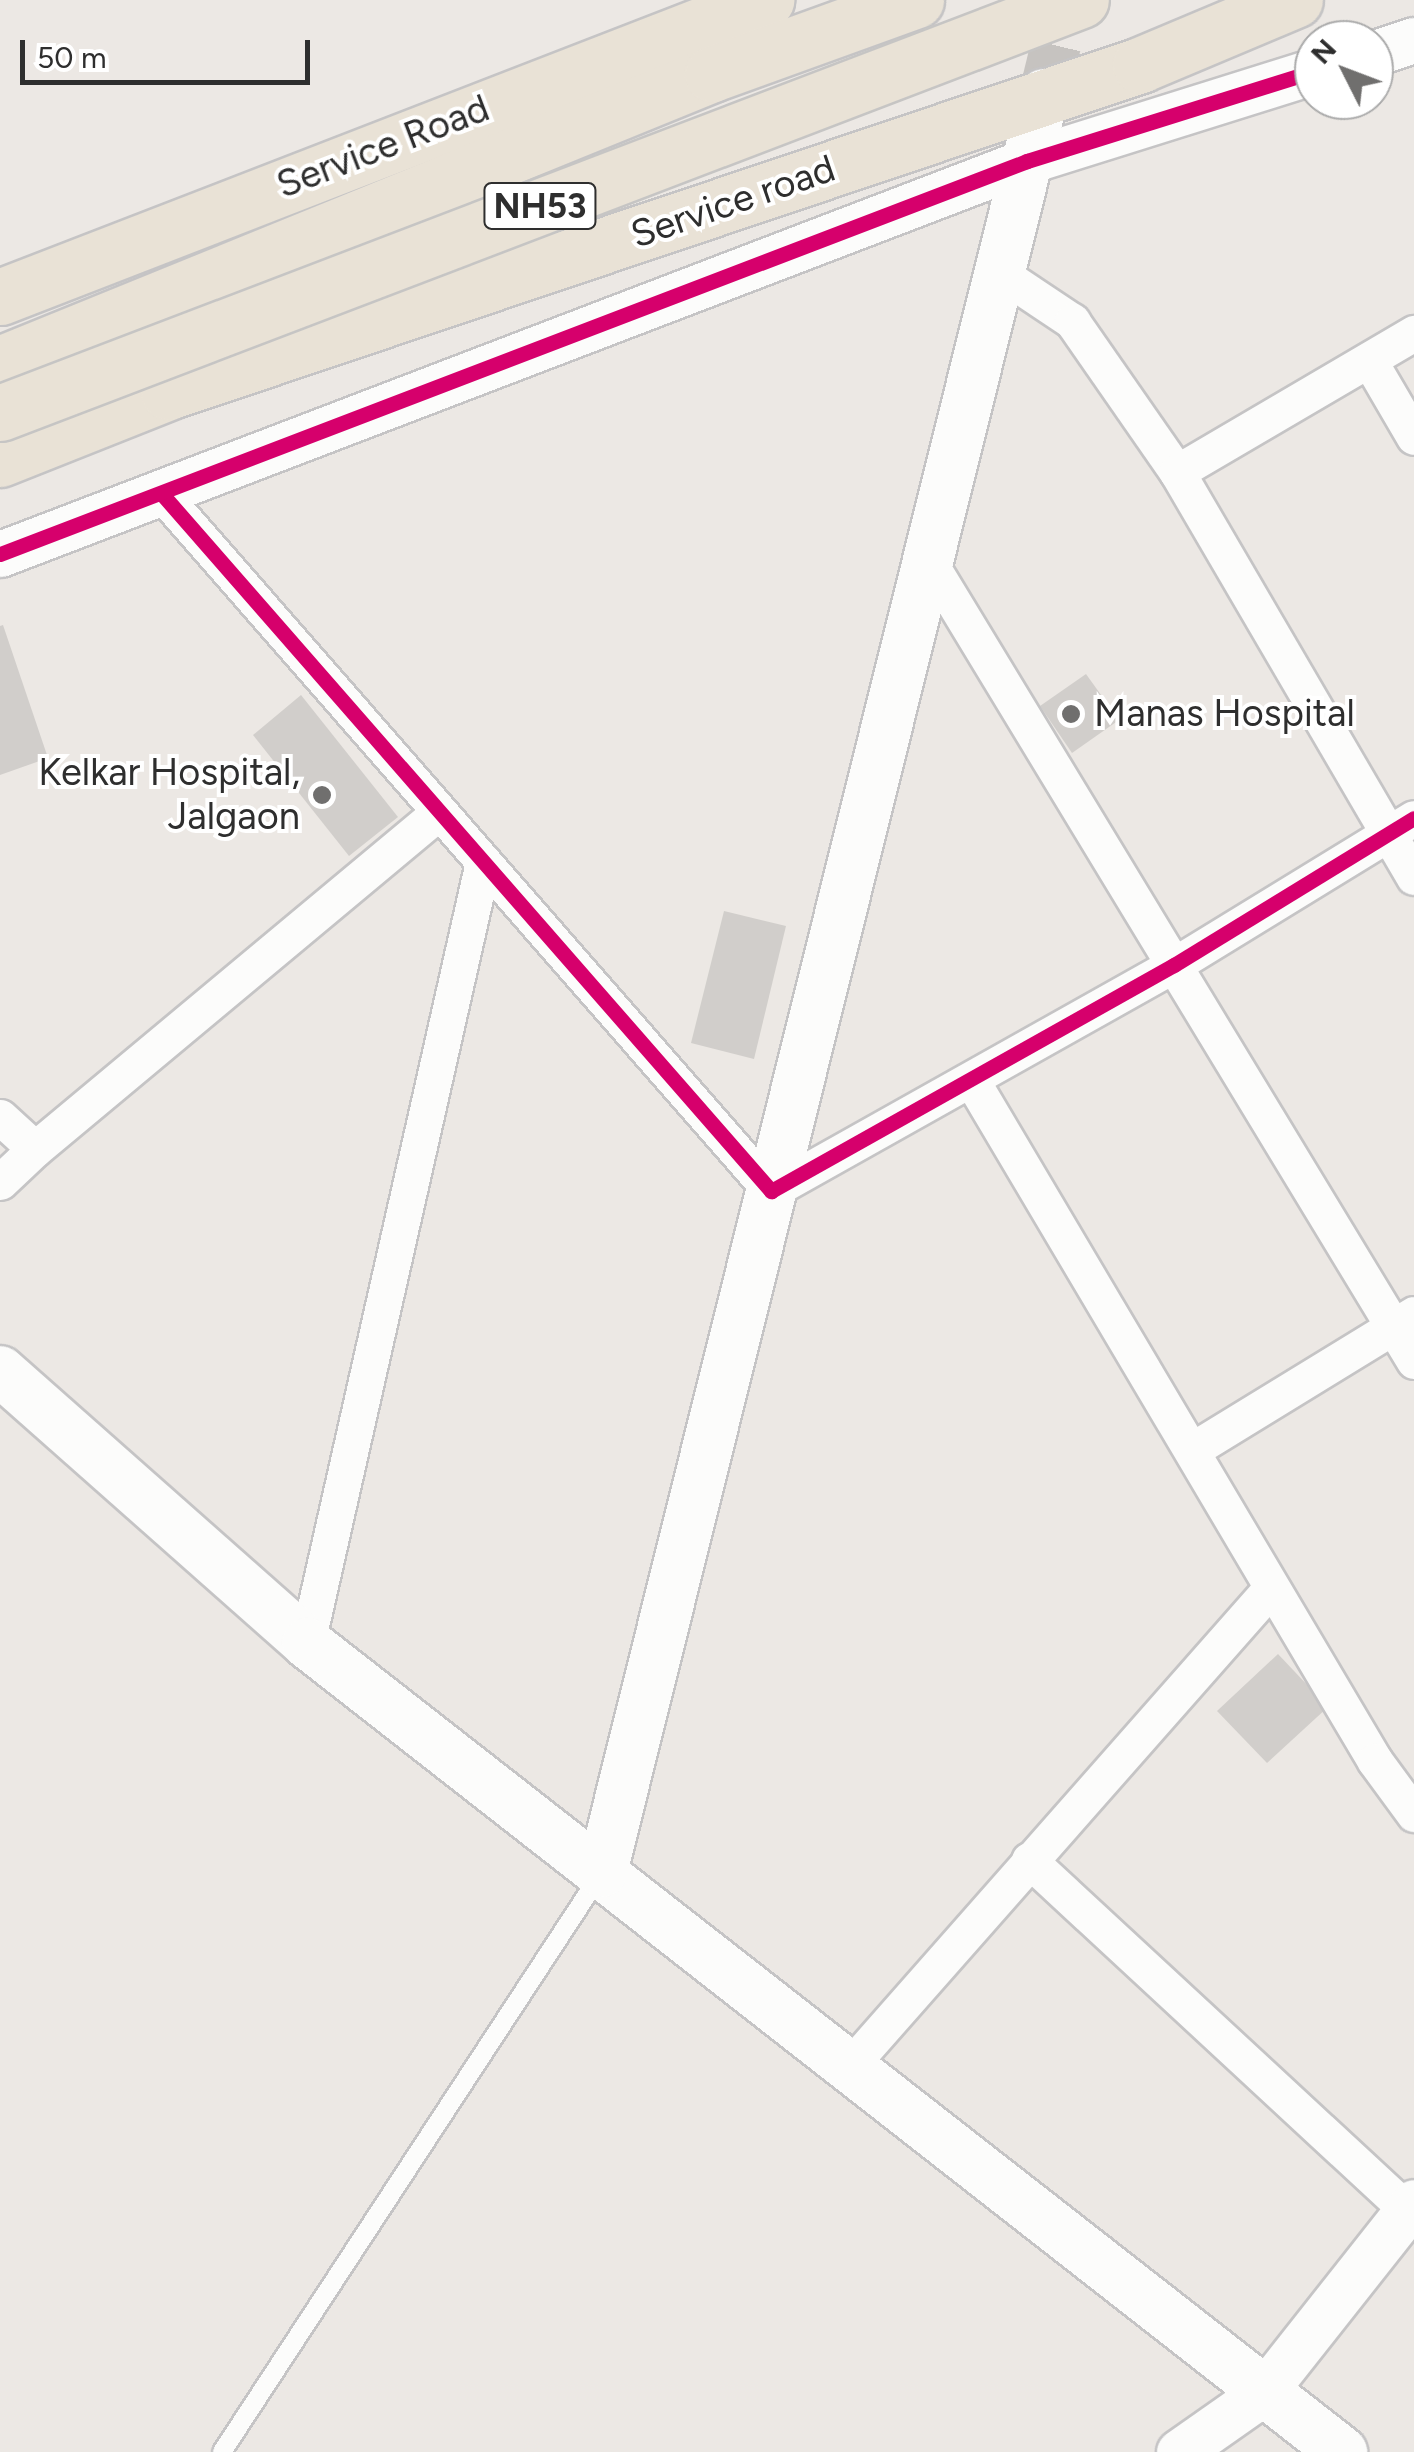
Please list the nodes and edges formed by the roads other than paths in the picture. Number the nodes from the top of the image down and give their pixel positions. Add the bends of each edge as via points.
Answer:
1 (766, 0) edge
2 (916, 0) edge
3 (1081, 0) edge
4 (1295, 0) edge
5 (1294, 78) edge
6 (1044, 94) junction
7 (1028, 161) junction
8 (1000, 273) junction
9 (0, 297) edge
10 (1414, 333) edge
11 (1369, 360) junction
12 (0, 364) edge
13 (0, 414) edge
14 (1414, 438) edge
15 (0, 459) edge
16 (1176, 472) junction
17 (162, 494) junction
18 (0, 554) edge
19 (928, 560) junction
20 (439, 812) junction
21 (1401, 826) edge
22 (483, 862) junction
23 (1414, 877) edge
24 (1174, 965) junction
25 (972, 1081) junction
26 (0, 1116) edge
27 (35, 1150) junction
28 (0, 1182) edge
29 (771, 1191) junction
30 (1403, 1320) edge
31 (1414, 1361) edge
32 (0, 1371) edge
33 (1192, 1450) junction
34 (1271, 1588) junction
35 (306, 1644) junction
36 (1414, 1814) edge
37 (1029, 1860) junction
38 (602, 1872) junction
39 (848, 2068) junction
40 (1411, 2206) edge
41 (1263, 2393) junction
42 (222, 2452) edge
43 (1179, 2452) edge
44 (1342, 2452) edge

1 - 9 highway, Service Road
2 - 12 highway, NH53 via 712,74
3 - 13 highway, NH53, bridge
4 - 6 highway, Service road via 1140,65
5 - 7 street
6 - 7 main road
6 - 15 highway, Service road via 168,392
7 - 8 main road
7 - 17 street
8 - 16 street via 1072,321
8 - 19 main road
10 - 11 street
11 - 14 street
11 - 16 street
16 - 21 street
17 - 18 street
17 - 20 street
19 - 24 street
19 - 29 main road
20 - 22 street
20 - 27 street
21 - 23 street
21 - 24 street
22 - 29 street
22 - 35 street
24 - 25 street
24 - 30 street
25 - 29 street
25 - 33 street
26 - 27 street
27 - 28 street
29 - 38 main road
30 - 31 street
30 - 33 street
32 - 35 main road
33 - 34 street
34 - 36 street
34 - 37 street
35 - 38 main road
37 - 39 street
37 - 40 street
38 - 39 main road
38 - 42 lane
39 - 41 main road
40 - 41 street
41 - 43 street
41 - 44 main road

